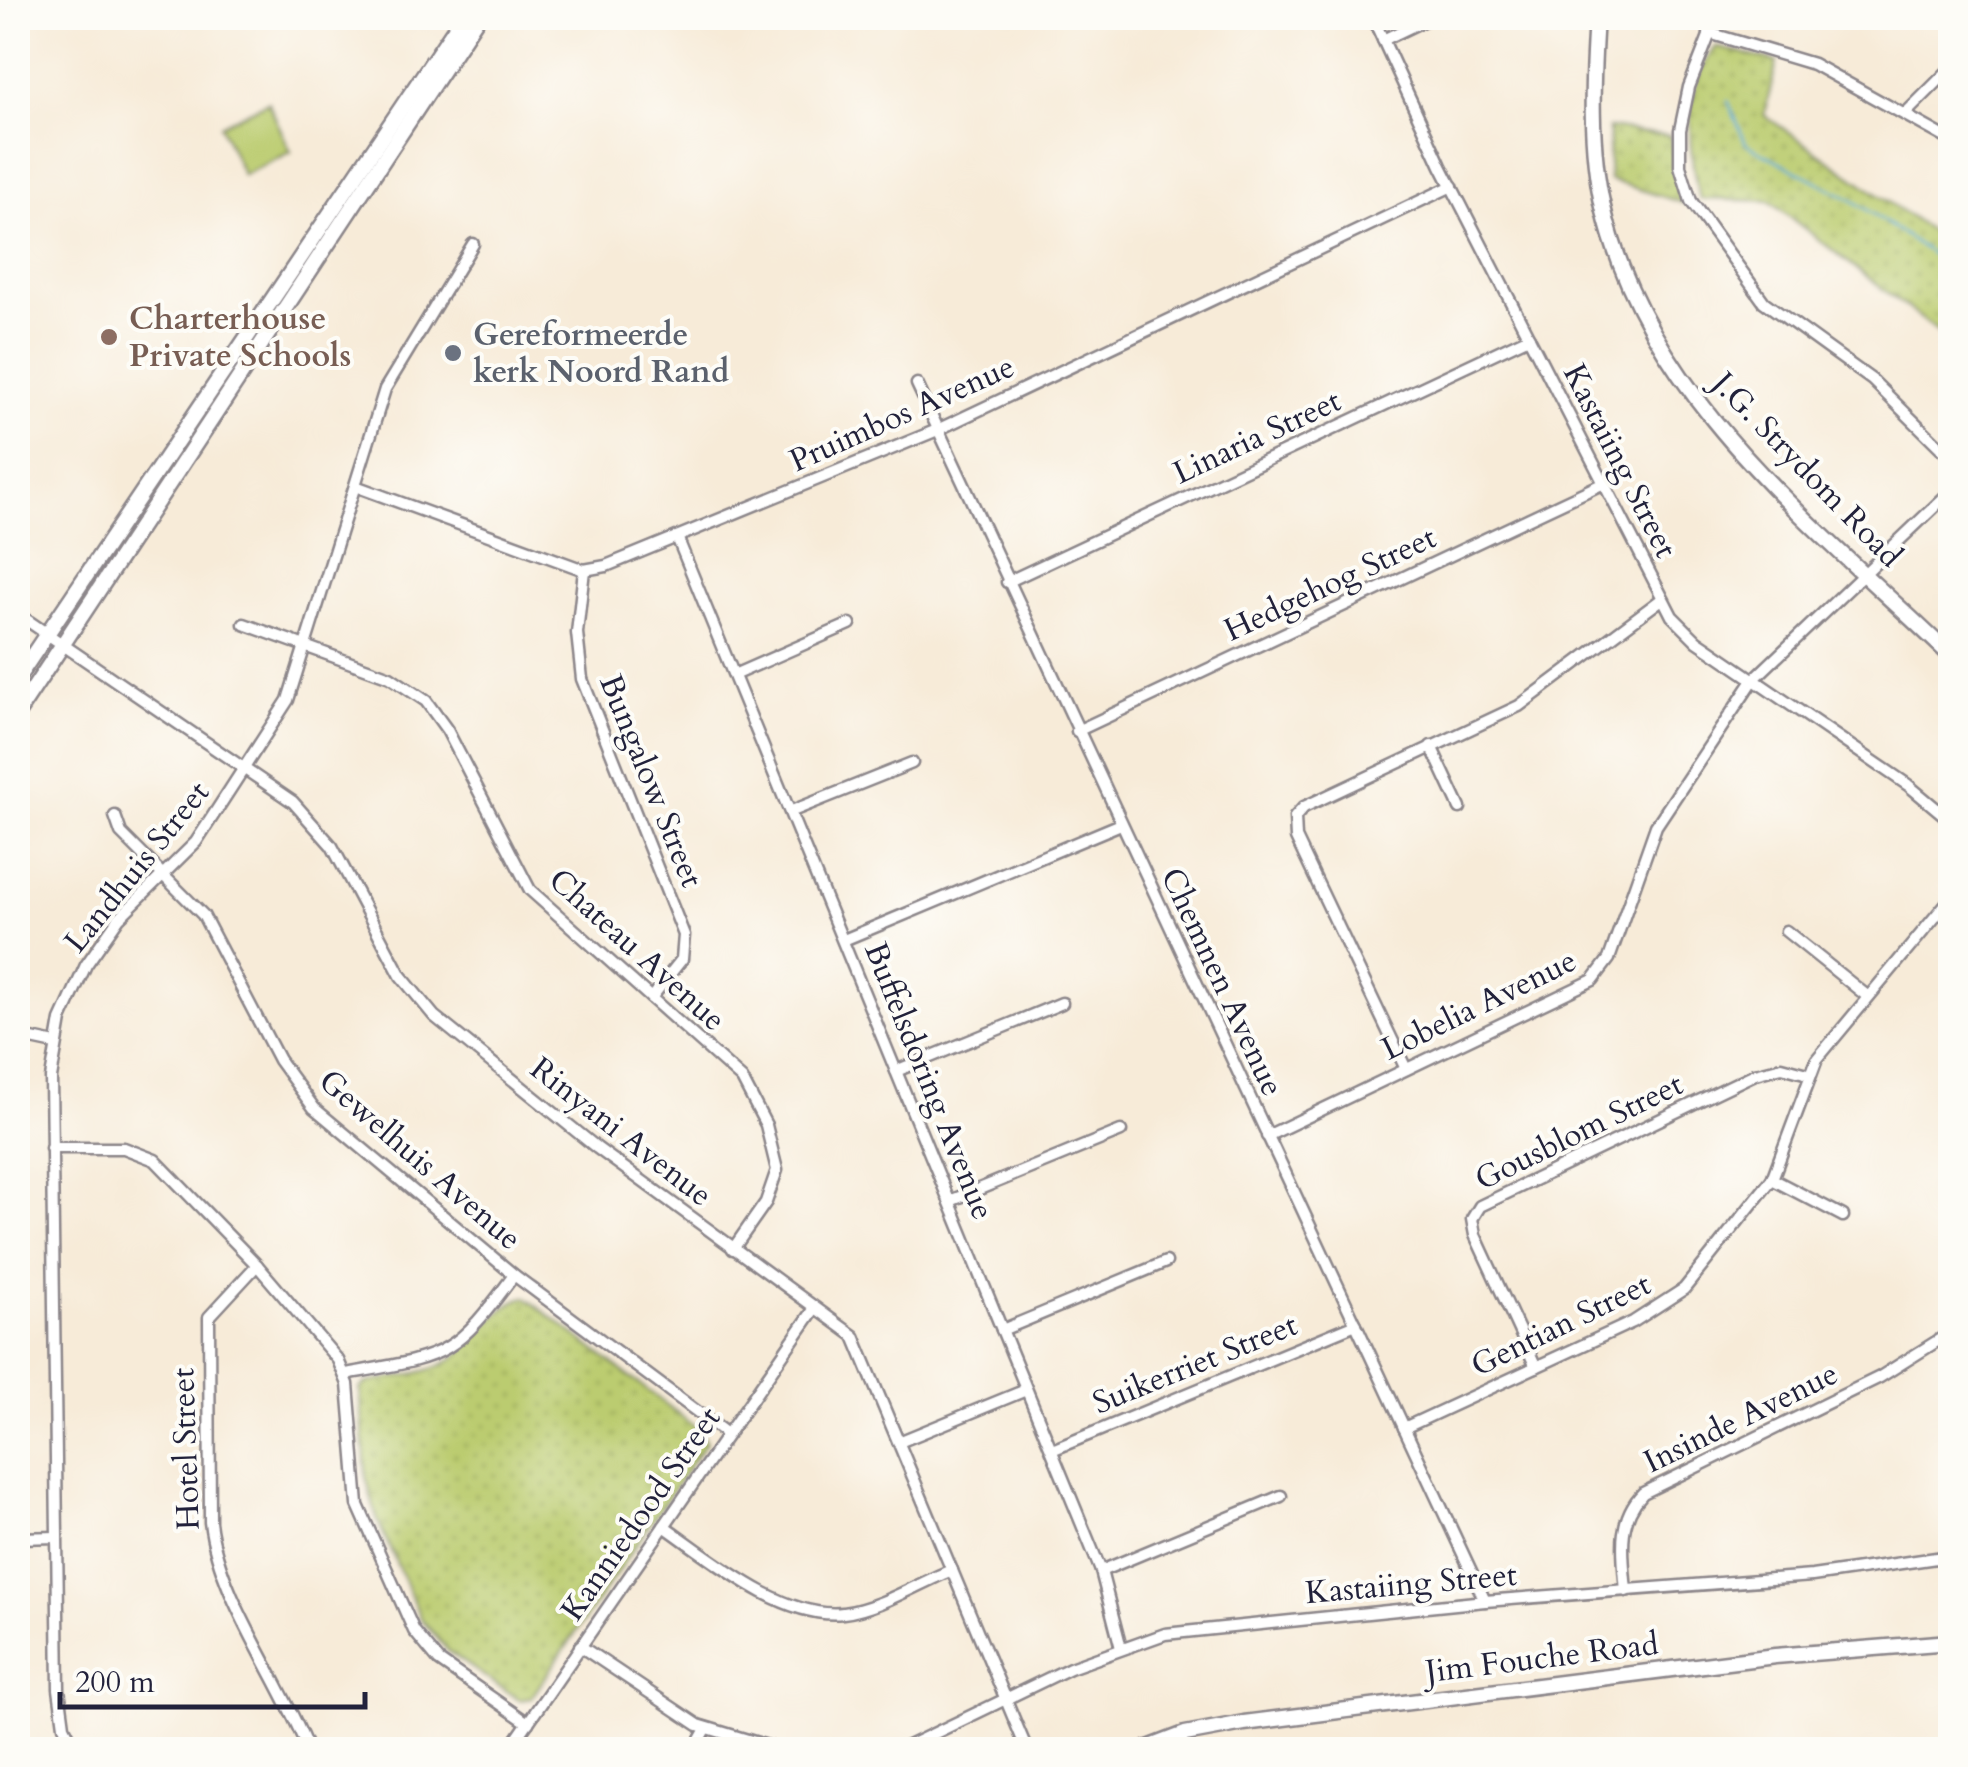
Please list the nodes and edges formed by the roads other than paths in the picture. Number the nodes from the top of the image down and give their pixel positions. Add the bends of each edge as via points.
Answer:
1 (462, 18) edge
2 (477, 18) edge
3 (1373, 18) edge
4 (1429, 18) edge
5 (1596, 18) edge
6 (1716, 18) edge
7 (1709, 33) junction
8 (1383, 40) junction
9 (1950, 69) edge
10 (1906, 114) junction
11 (1950, 140) edge
12 (1452, 186) junction
13 (473, 244) dead end
14 (1529, 337) junction
15 (916, 384) dead end
16 (935, 431) junction
17 (1950, 457) edge
18 (1604, 482) junction
19 (358, 486) junction
20 (1950, 492) edge
21 (677, 538) junction
22 (584, 570) junction
23 (1865, 572) junction
24 (1006, 582) junction
25 (1662, 599) junction
26 (18, 614) edge
27 (244, 624) dead end
28 (850, 624) dead end
29 (47, 632) junction
30 (64, 642) junction
31 (306, 650) junction
32 (1950, 655) edge
33 (736, 674) junction
34 (18, 677) edge
35 (1754, 679) junction
36 (18, 712) edge
37 (1077, 731) junction
38 (1431, 746) junction
39 (912, 763) dead end
40 (246, 771) junction
41 (1460, 808) dead end
42 (792, 811) junction
43 (115, 816) dead end
44 (1950, 820) edge
45 (1120, 824) junction
46 (166, 874) junction
47 (1950, 898) edge
48 (1786, 931) dead end
49 (846, 940) junction
50 (1867, 996) junction
51 (651, 998) junction
52 (1062, 1003) dead end
53 (18, 1036) edge
54 (56, 1044) junction
55 (1406, 1069) junction
56 (896, 1071) junction
57 (1808, 1074) junction
58 (1122, 1130) dead end
59 (1267, 1136) junction
60 (51, 1148) junction
61 (1772, 1180) junction
62 (950, 1201) junction
63 (1843, 1216) dead end
64 (733, 1249) junction
65 (1166, 1262) dead end
66 (257, 1265) junction
67 (514, 1275) junction
68 (815, 1308) junction
69 (1356, 1324) junction
70 (1002, 1330) junction
71 (1950, 1333) edge
72 (1536, 1366) junction
73 (345, 1374) junction
74 (1026, 1390) junction
75 (1404, 1428) junction
76 (727, 1434) junction
77 (899, 1442) junction
78 (1052, 1450) junction
79 (1281, 1496) dead end
80 (664, 1526) junction
81 (57, 1537) junction
82 (18, 1538) edge
83 (1950, 1556) edge
84 (952, 1570) junction
85 (1102, 1571) junction
86 (1626, 1592) junction
87 (1485, 1601) junction
88 (1950, 1642) edge
89 (580, 1646) junction
90 (1121, 1648) junction
91 (1006, 1699) junction
92 (528, 1722) junction
93 (706, 1729) junction
94 (76, 1750) edge
95 (308, 1750) edge
96 (509, 1750) edge
97 (694, 1750) edge
98 (781, 1750) edge
99 (900, 1750) edge
100 (1027, 1750) edge
101 (1143, 1750) edge

1 - 29 main road
2 - 30 main road
3 - 8 street, Kastaiing Street
4 - 8 street
5 - 23 main road, J.G. Strydom Road via 1597,173 1611,234 1644,318 1727,436
6 - 7 street
7 - 10 street via 1813,64
7 - 17 street via 1680,130 1680,166 1691,201 1764,302 1872,380
8 - 12 street, Kastaiing Street
9 - 10 street
10 - 11 street
12 - 14 street, Kastaiing Street
12 - 16 street, Pruimbos Avenue
13 - 19 street, Landhuis Street via 388,381
14 - 18 street, Kastaiing Street
14 - 24 street, Linaria Street
15 - 16 street, Chemnen Avenue
16 - 21 street, Pruimbos Avenue
16 - 24 street, Chemnen Avenue
18 - 25 street, Kastaiing Street
18 - 37 street, Hedgehog Street
19 - 22 street
19 - 31 street, Landhuis Street
20 - 23 street, Lobelia Avenue
21 - 22 street, Pruimbos Avenue
21 - 33 street, Buffelsdoring Avenue
22 - 51 street, Bungalow Street via 577,633 582,679 684,935 682,958
23 - 32 main road, J.G. Strydom Road
23 - 35 street, Lobelia Avenue
24 - 37 street, Chemnen Avenue
25 - 35 street, Kastaiing Street via 1686,632
25 - 38 street via 1529,700
26 - 29 street, Rinyani Avenue
27 - 31 street, Chateau Avenue
28 - 33 street
29 - 30 street, Rinyani Avenue
29 - 34 main road
30 - 36 main road
30 - 40 street, Rinyani Avenue
31 - 40 street, Landhuis Street via 282,712
31 - 51 street, Chateau Avenue via 390,678 426,702 530,890
33 - 42 street, Buffelsdoring Avenue
35 - 44 street, Kastaiing Street
35 - 55 street, Lobelia Avenue via 1656,826 1602,970 1583,986
37 - 45 street, Chemnen Avenue
38 - 41 street
38 - 55 street via 1304,807 1293,823
39 - 42 street
40 - 46 street, Landhuis Street
40 - 64 street, Rinyani Avenue via 293,802 332,846 401,976 434,1016
42 - 49 street, Buffelsdoring Avenue
43 - 46 street, Gewelhuis Avenue via 122,834
45 - 49 street
45 - 59 street, Chemnen Avenue
46 - 54 street, Landhuis Street via 119,918 86,965
46 - 67 street, Gewelhuis Avenue via 203,915 278,1060 314,1108
47 - 50 street, Gentian Street
48 - 50 street
49 - 56 street, Buffelsdoring Avenue
50 - 57 street, Gentian Street
51 - 64 street, Chateau Avenue via 734,1070 771,1140 777,1170 772,1191
52 - 56 street
53 - 54 street
54 - 60 street, Landhuis Street
55 - 59 street, Lobelia Avenue
56 - 62 street, Buffelsdoring Avenue
57 - 61 street, Gentian Street
57 - 72 street, Gousblom Street via 1782,1067 1755,1074 1480,1206 1472,1219 1475,1235
58 - 62 street
59 - 69 street, Chemnen Avenue
60 - 66 street via 124,1148 154,1160
60 - 81 street, Landhuis Street
61 - 63 street
61 - 72 street, Gentian Street via 1674,1298
62 - 70 street, Buffelsdoring Avenue
64 - 68 street, Rinyani Avenue
65 - 70 street
66 - 73 street via 320,1334
66 - 95 street, Hotel Street via 210,1317 212,1534
67 - 73 street via 468,1334 444,1352
67 - 76 street, Gewelhuis Avenue
68 - 76 street, Kanniedood Street
68 - 77 street, Rinyani Avenue via 854,1336
69 - 75 street, Chemnen Avenue
69 - 78 street, Suikerriet Street
70 - 74 street, Buffelsdoring Avenue
71 - 86 street, Insinde Avenue via 1880,1377 1644,1493 1624,1528
72 - 75 street, Gentian Street
73 - 92 street via 358,1505 409,1621 439,1661
74 - 77 street
74 - 78 street, Buffelsdoring Avenue
75 - 87 street, Chemnen Avenue
76 - 80 street, Kanniedood Street
77 - 84 street, Rinyani Avenue
78 - 85 street, Buffelsdoring Avenue
79 - 85 street
80 - 84 street via 762,1592 825,1612 856,1610
80 - 89 street, Kanniedood Street
81 - 82 street
81 - 94 street, Landhuis Street via 60,1712
83 - 86 street, Kastaiing Street
84 - 91 street, Rinyani Avenue
85 - 90 street, Buffelsdoring Avenue
86 - 87 street, Kastaiing Street
87 - 90 street, Kastaiing Street via 1177,1632
88 - 101 main road, Jim Fouche Road via 1776,1656 1244,1723
89 - 92 street, Kanniedood Street
89 - 93 street
90 - 91 street, Kastaiing Street
91 - 99 street, Kastaiing Street
91 - 100 street, Rinyani Avenue
92 - 96 street, Kanniedood Street
93 - 97 street
93 - 98 street

